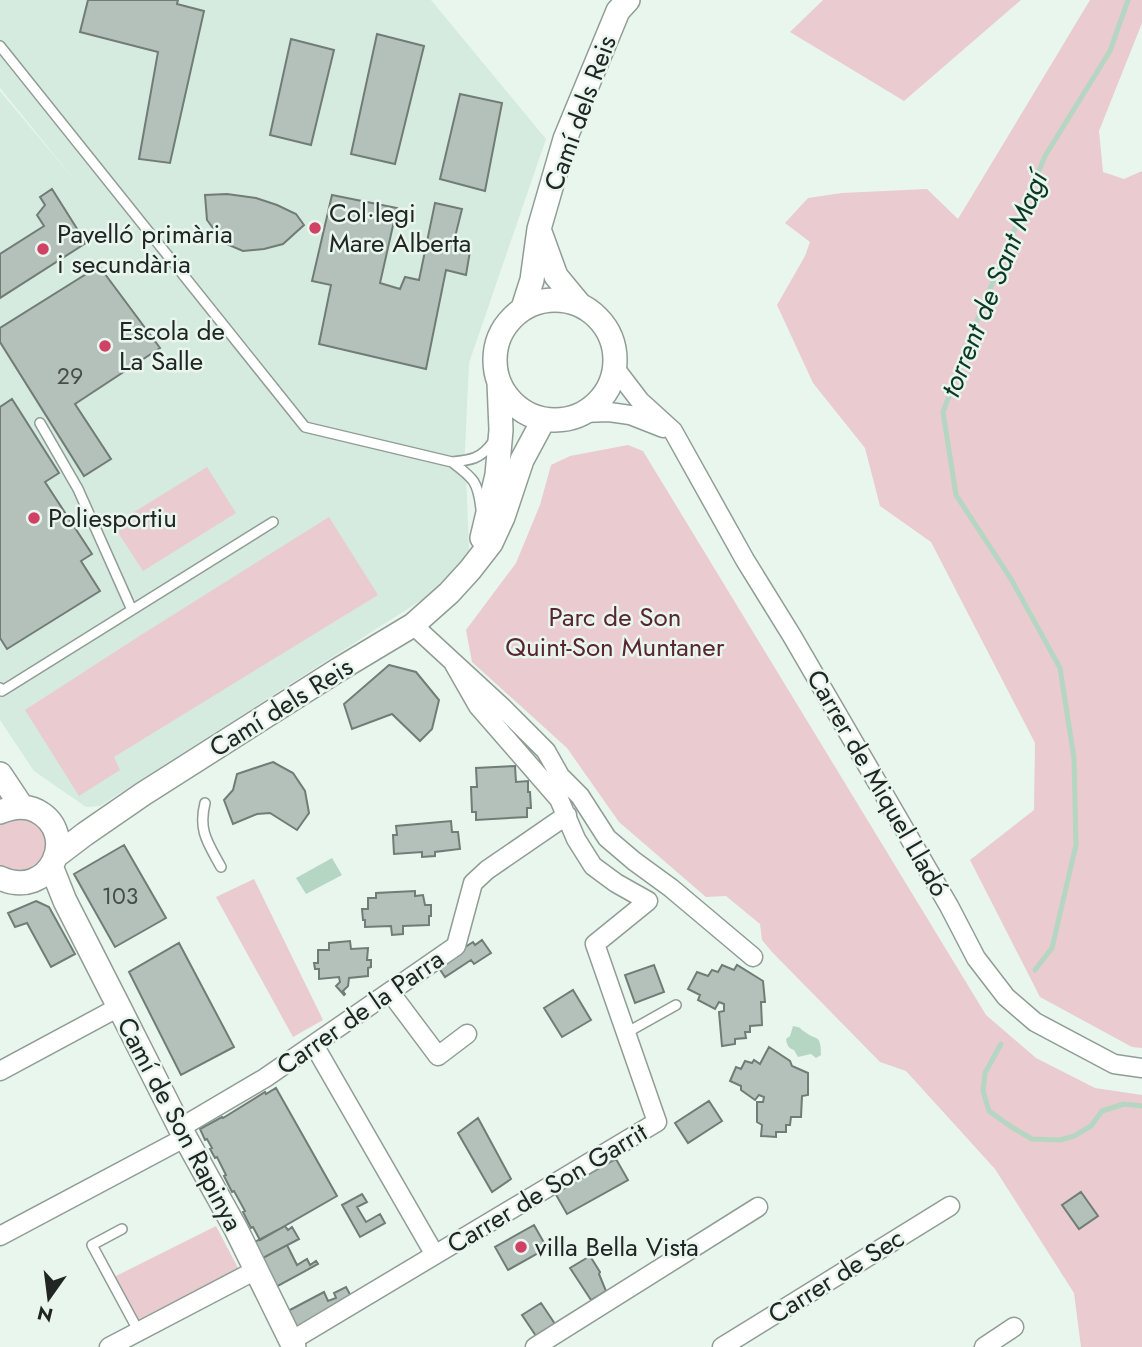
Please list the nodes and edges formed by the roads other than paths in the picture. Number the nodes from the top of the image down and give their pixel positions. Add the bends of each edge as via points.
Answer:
1 (623, 4) edge
2 (0, 46) edge
3 (539, 229) junction
4 (580, 305) junction
5 (523, 309) junction
6 (614, 367) junction
7 (499, 382) junction
8 (582, 413) junction
9 (544, 419) junction
10 (40, 423) dead end
11 (501, 430) junction
12 (673, 431) junction
13 (452, 463) junction
14 (273, 522) dead end
15 (483, 534) junction
16 (470, 570) junction
17 (132, 610) junction
18 (413, 625) junction
19 (454, 664) junction
20 (0, 688) edge
21 (0, 774) edge
22 (205, 803) dead end
23 (11, 809) edge
24 (567, 815) junction
25 (50, 822) junction
26 (85, 834) junction
27 (54, 861) junction
28 (221, 867) dead end
29 (1, 879) edge
30 (27, 883) junction
31 (65, 901) junction
32 (753, 957) dead end
33 (390, 992) junction
34 (676, 1005) dead end
35 (119, 1007) junction
36 (626, 1033) junction
37 (467, 1034) dead end
38 (314, 1045) junction
39 (1142, 1068) edge
40 (0, 1071) edge
41 (183, 1133) junction
42 (950, 1206) dead end
43 (758, 1207) dead end
44 (122, 1229) dead end
45 (0, 1236) edge
46 (435, 1255) junction
47 (256, 1270) junction
48 (1014, 1328) dead end
49 (139, 1332) junction
50 (292, 1344) edge
51 (109, 1347) edge
52 (535, 1347) edge
53 (722, 1347) edge
54 (984, 1347) edge

1 - 3 street, Camí dels Reis via 565,139
2 - 13 lane via 305,427
3 - 4 street via 556,276
3 - 5 street, Camí dels Reis
4 - 5 street via 542,301
4 - 6 street via 607,330 614,348
5 - 7 street via 507,323 498,341 494,361
6 - 8 street via 598,401
6 - 12 street, Carrer de Miquel Lladó via 640,401
7 - 9 street via 510,400
7 - 11 street, Camí dels Reis
8 - 9 street
8 - 12 street via 630,415
9 - 16 street, Camí dels Reis via 522,460 491,543
10 - 17 lane via 78,489
11 - 13 lane via 481,455
11 - 15 street, Camí dels Reis
12 - 39 street, Carrer de Miquel Lladó via 976,958 1006,997 1035,1022 1114,1064
13 - 15 lane via 473,478
14 - 17 lane
15 - 16 street, Camí dels Reis
16 - 18 street, Camí dels Reis
17 - 20 lane via 2,691
18 - 19 street
18 - 26 street, Camí dels Reis
19 - 24 street via 478,706 559,799
19 - 32 street via 546,751 607,838
21 - 23 street
22 - 28 lane via 202,829
23 - 25 street via 33,809
24 - 33 street, Carrer de la Parra via 473,883 456,946
24 - 36 street, Carrer de Son Garrit via 593,866 648,901 595,944
25 - 26 street
25 - 27 street, Camí de Son Rapinya via 58,846
26 - 27 street, Camí dels Reis
27 - 30 street, Camí dels Reis via 45,874
27 - 31 street, Camí de Son Rapinya
29 - 30 street
30 - 31 street
31 - 35 street, Camí de Son Rapinya
33 - 37 street via 438,1056
33 - 38 street, Carrer de la Parra
34 - 36 lane
35 - 40 street
35 - 41 street, Camí de Son Rapinya
36 - 46 street, Carrer de Son Garrit via 657,1122
38 - 41 street, Carrer de la Parra
38 - 46 street
41 - 45 street, Carrer de la Parra
41 - 47 street, Camí de Son Rapinya
42 - 53 street, Carrer de Sec
43 - 52 street
44 - 49 lane via 92,1245
46 - 50 street, Carrer de Son Garrit
47 - 49 street
47 - 50 street, Camí de Son Rapinya
48 - 54 street
49 - 51 street

